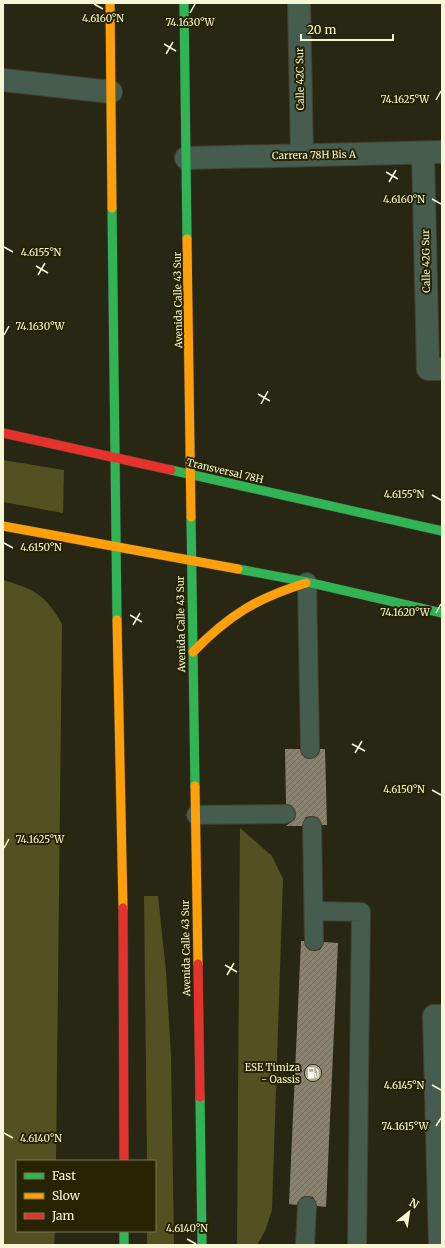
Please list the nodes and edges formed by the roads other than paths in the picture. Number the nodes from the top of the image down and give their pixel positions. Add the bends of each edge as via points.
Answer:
1 (110, 3) edge
2 (184, 3) edge
3 (299, 3) edge
4 (3, 80) edge
5 (111, 92) junction
6 (433, 152) edge
7 (302, 155) junction
8 (186, 158) junction
9 (435, 369) edge
10 (3, 433) edge
11 (116, 458) junction
12 (190, 474) junction
13 (3, 526) edge
14 (442, 531) edge
15 (116, 547) junction
16 (191, 561) junction
17 (307, 582) junction
18 (442, 613) edge
19 (193, 652) junction
20 (310, 749) dead end
21 (286, 814) dead end
22 (196, 815) junction
23 (312, 826) dead end
24 (314, 911) junction
25 (314, 942) dead end
26 (438, 1016) edge
27 (124, 1160) edge
28 (307, 1206) dead end
29 (124, 1232) edge
30 (124, 1245) edge
31 (202, 1245) edge
32 (305, 1245) edge
33 (357, 1245) edge
34 (440, 1245) edge

1 - 5 main road
2 - 8 main road, Avenida Calle 43 Sur
3 - 7 street, Calle 42C Sur
4 - 5 street
5 - 11 main road
6 - 7 street, Carrera 78H Bis A
6 - 9 street, Calle 42G Sur
7 - 8 street, Carrera 78H Bis A
8 - 12 main road, Avenida Calle 43 Sur
10 - 11 main road, Transversal 78H
11 - 12 main road, Transversal 78H
11 - 15 main road
12 - 14 main road, Transversal 78H
12 - 16 main road, Avenida Calle 43 Sur
13 - 15 main road
15 - 16 main road
15 - 27 main road via 124,928
16 - 17 main road
16 - 19 main road, Avenida Calle 43 Sur
17 - 18 main road
17 - 19 main road via 268,595 245,607
17 - 20 lane
19 - 22 main road, Avenida Calle 43 Sur
21 - 22 lane
22 - 31 main road, Avenida Calle 43 Sur
23 - 24 lane
24 - 25 lane
24 - 33 lane via 361,912
26 - 34 street
28 - 32 lane
29 - 30 main road

